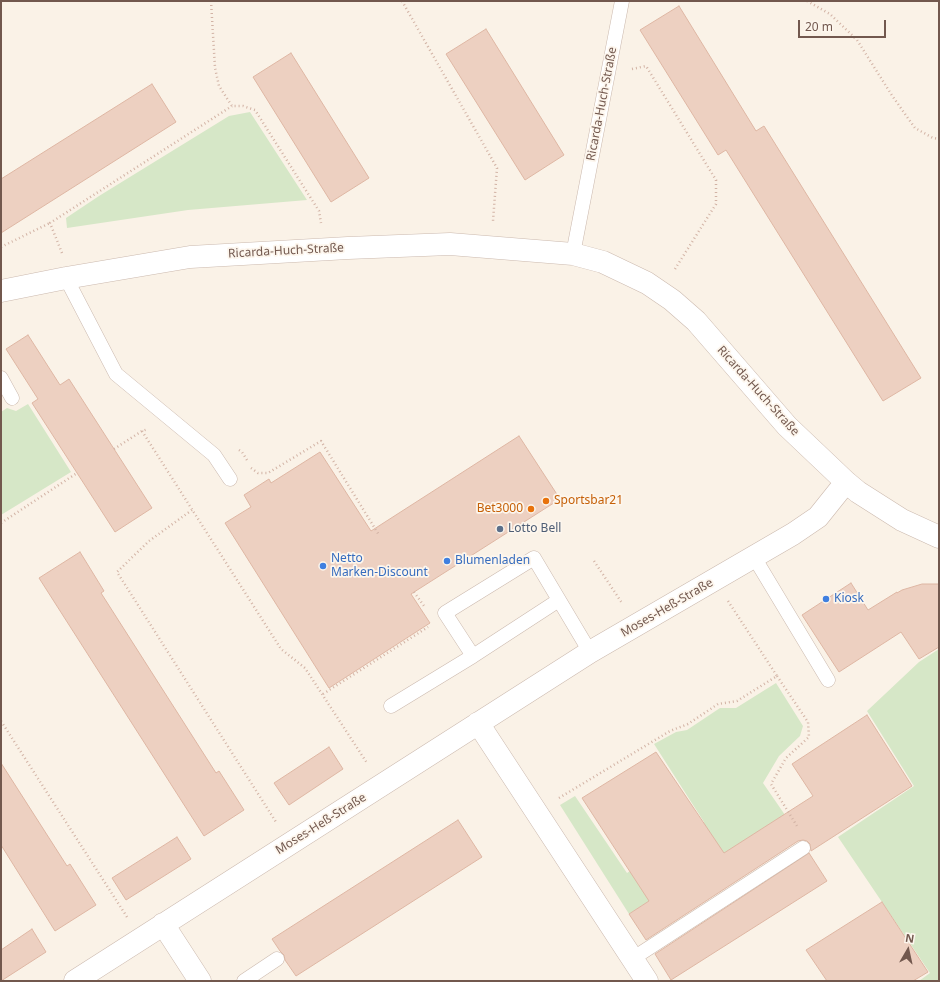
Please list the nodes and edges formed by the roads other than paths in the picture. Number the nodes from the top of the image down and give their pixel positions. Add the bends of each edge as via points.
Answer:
1 (622, 1) edge
2 (573, 254) junction
3 (66, 278) junction
4 (1, 291) edge
5 (1, 378) edge
6 (12, 398) dead end
7 (230, 479) dead end
8 (846, 482) junction
9 (939, 537) edge
10 (754, 557) junction
11 (560, 600) junction
12 (590, 652) junction
13 (473, 656) junction
14 (828, 680) dead end
15 (391, 706) dead end
16 (478, 723) junction
17 (803, 848) road end
18 (163, 924) junction
19 (632, 959) junction
20 (278, 960) dead end
21 (75, 981) edge
22 (200, 981) edge
23 (244, 981) edge
24 (647, 981) edge

1 - 2 lane, Ricarda-Huch-Straße
2 - 3 street, Ricarda-Huch-Straße via 450,244 323,249 190,257
2 - 8 street, Ricarda-Huch-Straße via 603,262 647,283 672,300 696,321 787,426
3 - 4 street, Ricarda-Huch-Straße
3 - 7 lane via 116,374 214,455
5 - 6 lane
8 - 9 street, Ricarda-Huch-Straße via 902,520
8 - 10 street, Moses-Heß-Straße via 818,517
10 - 12 street, Moses-Heß-Straße
10 - 14 lane
11 - 12 lane
11 - 13 lane
11 - 13 lane via 534,558 445,613
12 - 16 street, Moses-Heß-Straße
13 - 15 lane
16 - 18 street, Moses-Heß-Straße
16 - 19 street
17 - 19 lane
18 - 21 street, Moses-Heß-Straße
18 - 22 street
19 - 24 street
20 - 23 lane

